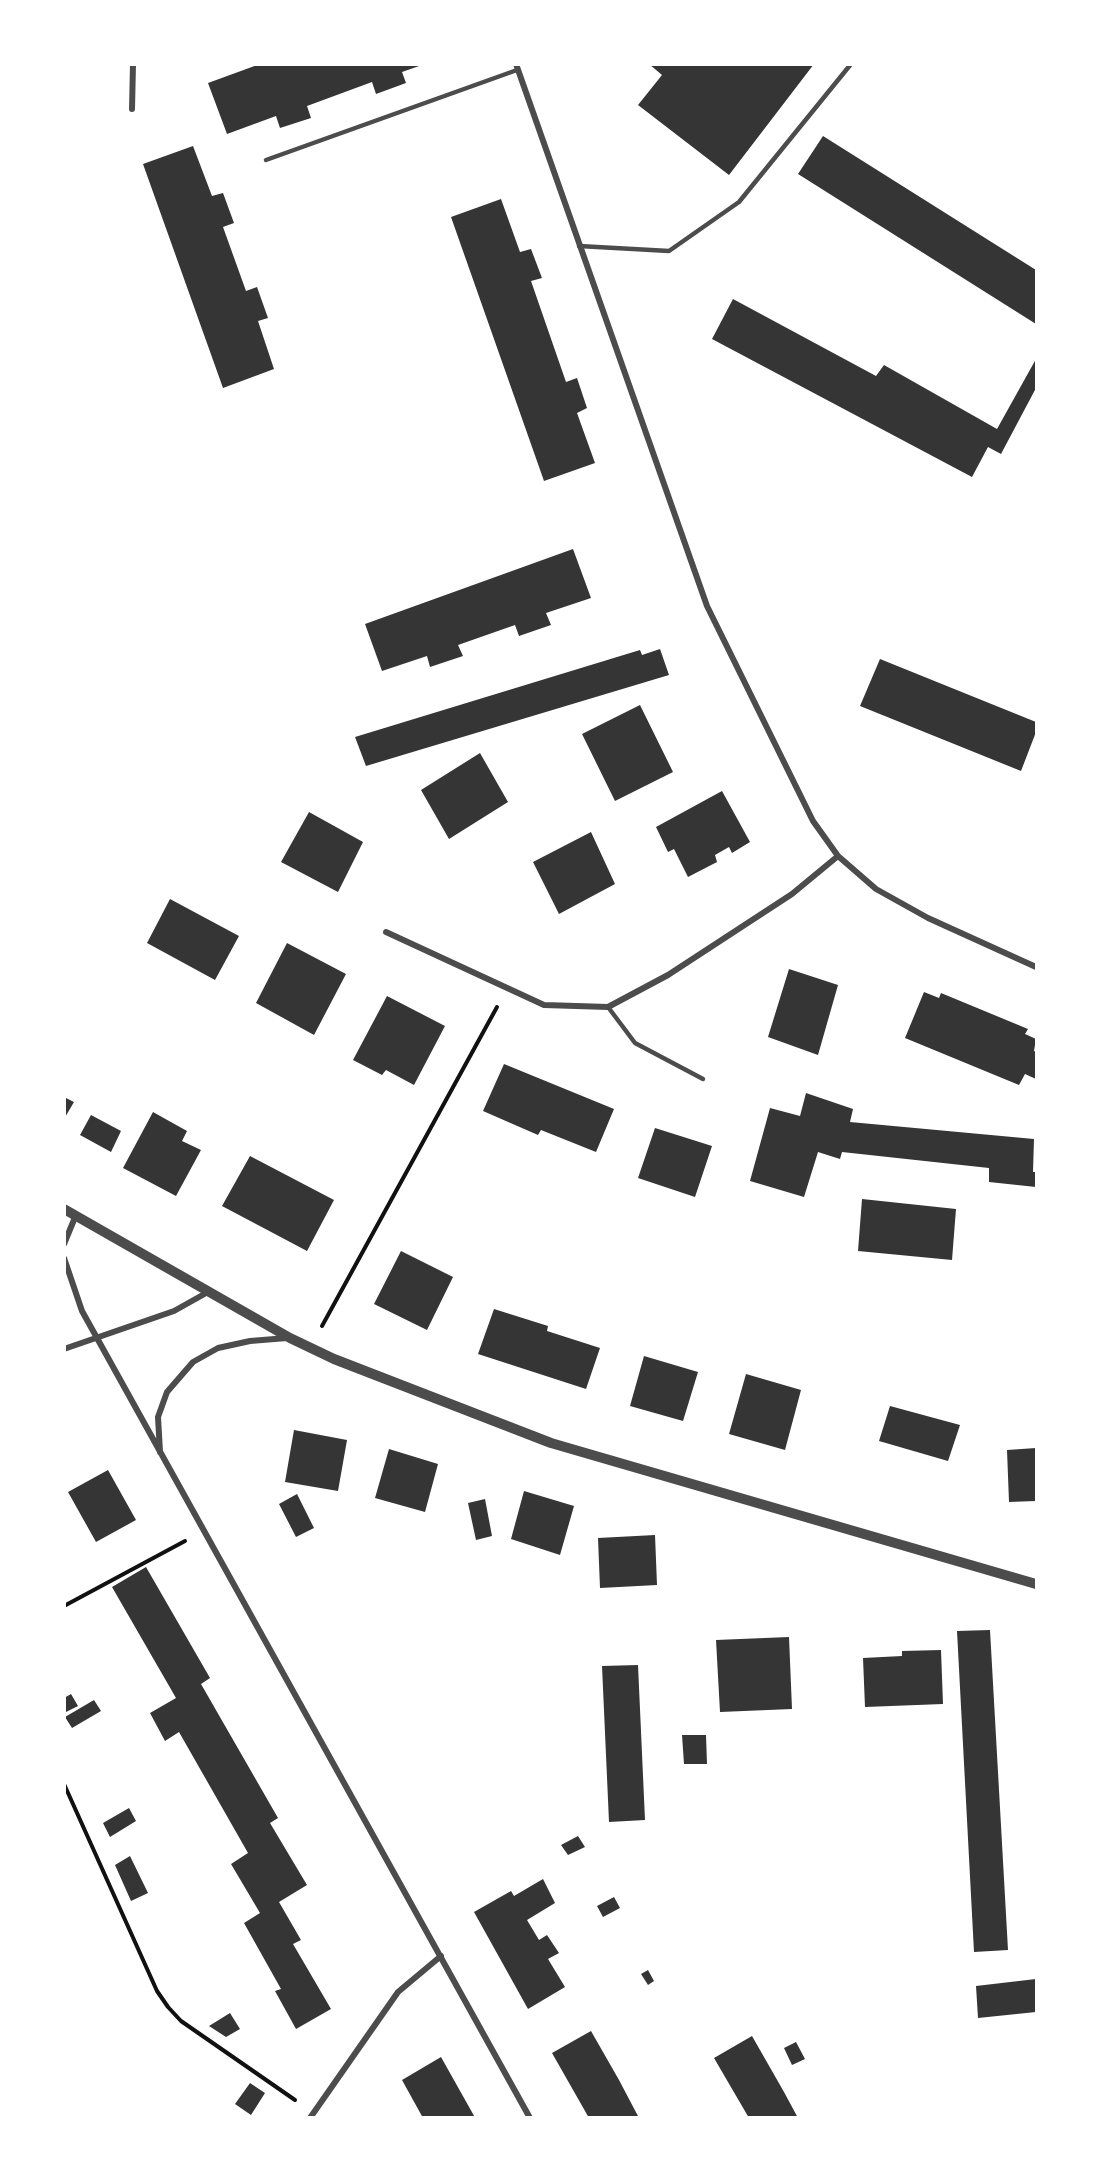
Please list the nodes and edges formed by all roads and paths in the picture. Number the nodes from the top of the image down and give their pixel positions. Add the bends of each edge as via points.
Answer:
1 (133, 64) edge
2 (851, 64) edge
3 (516, 67) edge
4 (132, 109) dead end
5 (266, 160) dead end
6 (579, 246) junction
7 (838, 856) junction
8 (386, 932) dead end
9 (1036, 967) edge
10 (506, 987) junction
11 (608, 1006) junction
12 (703, 1079) dead end
13 (64, 1209) edge
14 (76, 1215) junction
15 (64, 1244) edge
16 (64, 1258) edge
17 (208, 1292) junction
18 (97, 1338) junction
19 (290, 1338) junction
20 (310, 1347) junction
21 (64, 1348) edge
22 (161, 1455) junction
23 (204, 1530) junction
24 (1036, 1584) edge
25 (64, 1606) edge
26 (64, 1784) edge
27 (441, 1956) junction
28 (311, 2115) edge
29 (530, 2118) edge

1 - 4 street
2 - 6 lane via 739,202 669,251
3 - 5 lane
3 - 6 street
6 - 7 street via 707,606 813,821
7 - 9 street via 876,889 928,918
7 - 11 street via 792,894 668,975
8 - 10 street
10 - 11 street via 544,1005
10 - 20 path
11 - 12 lane via 635,1043
13 - 14 street
14 - 15 street
14 - 17 street
16 - 18 street via 82,1311
17 - 18 street via 174,1311
17 - 19 street
18 - 21 street
18 - 22 street
19 - 20 street
19 - 22 street via 218,1348 193,1362 167,1392 161,1408
20 - 24 street via 551,1443
22 - 23 street
23 - 25 path
23 - 27 street
26 - 28 path via 157,1991 168,2007
27 - 28 street via 398,1992
27 - 29 street

